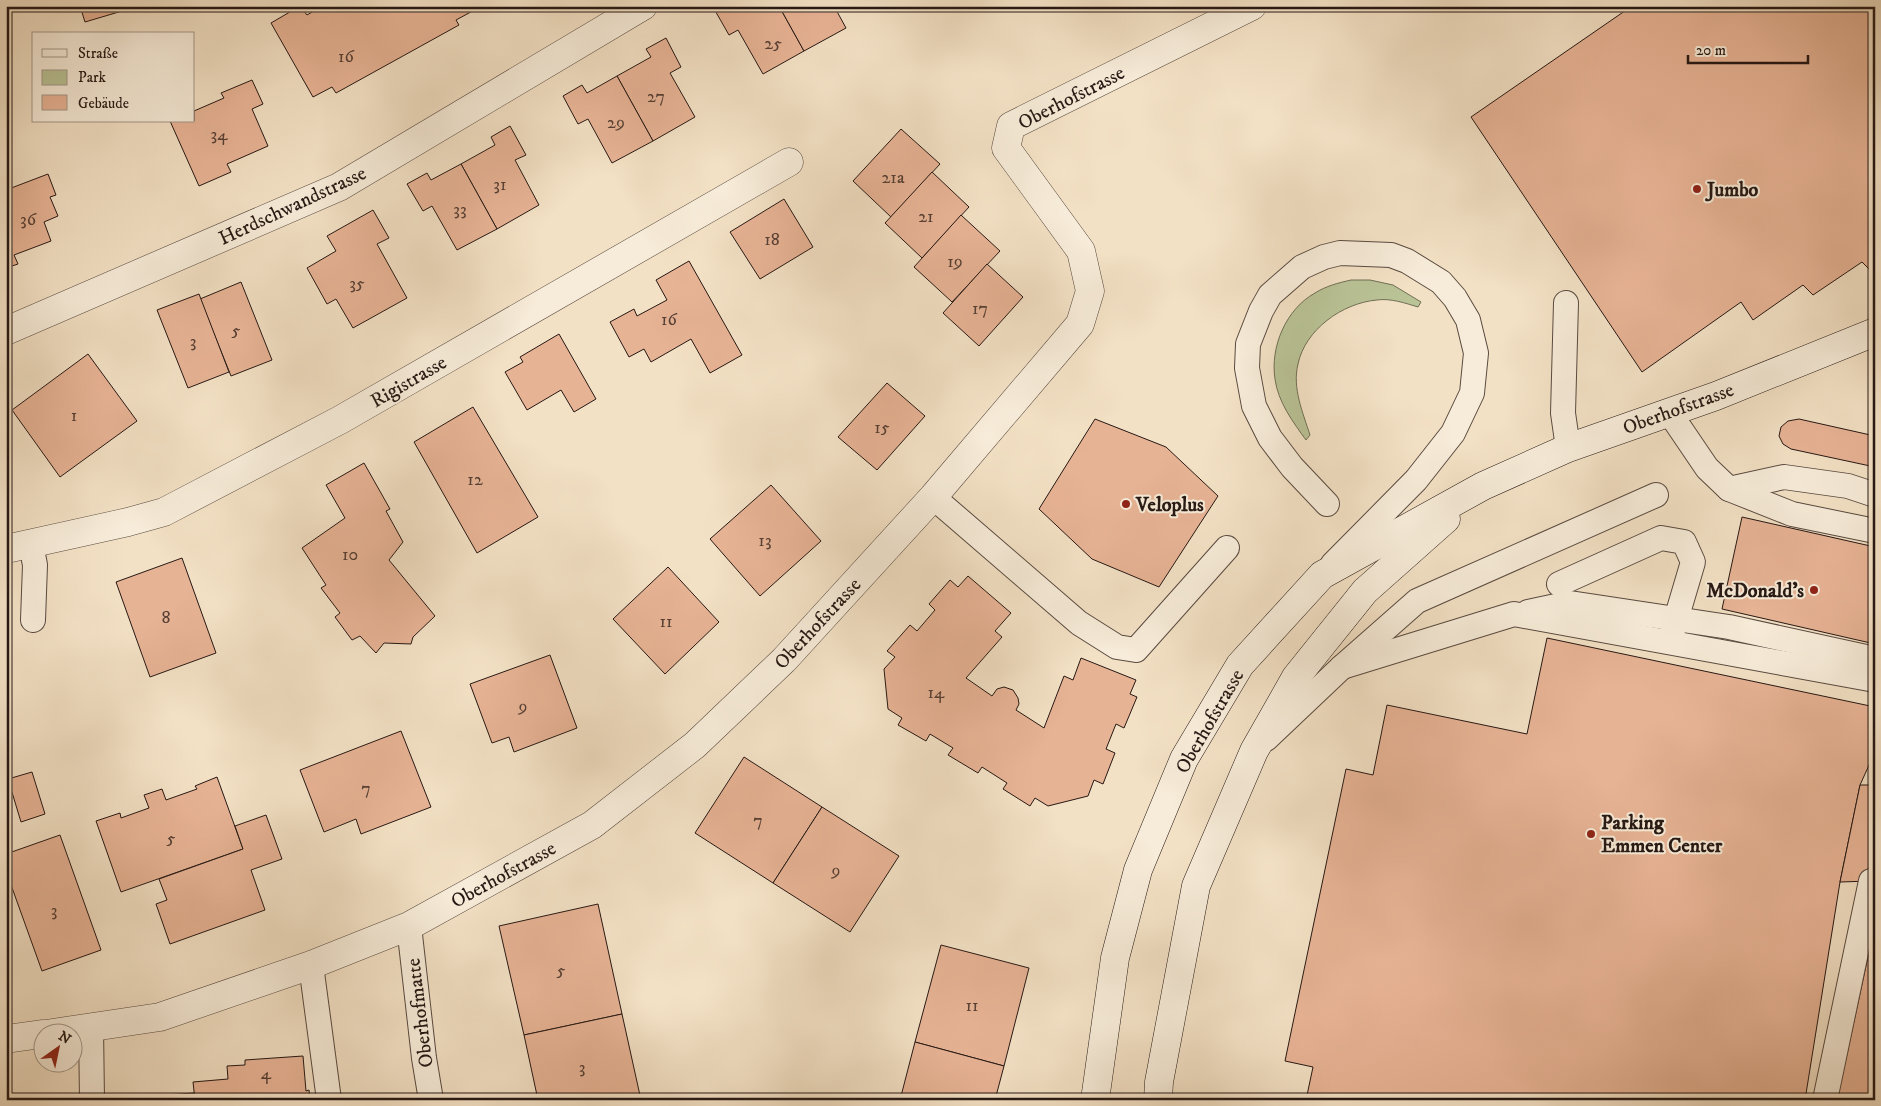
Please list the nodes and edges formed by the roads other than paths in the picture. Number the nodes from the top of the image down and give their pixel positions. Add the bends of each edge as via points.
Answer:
1 (642, 6) edge
2 (1252, 6) edge
3 (789, 162) dead end
4 (1566, 303) dead end
5 (6, 331) edge
6 (1875, 332) edge
7 (1669, 412) junction
8 (1568, 448) junction
9 (1483, 486) junction
10 (1729, 490) junction
11 (1656, 495) dead end
12 (1875, 495) edge
13 (933, 497) junction
14 (1328, 504) dead end
15 (1875, 531) edge
16 (19, 546) edge
17 (1227, 548) dead end
18 (1322, 575) junction
19 (1560, 584) dead end
20 (1514, 614) junction
21 (1676, 618) junction
22 (33, 620) dead end
23 (1670, 642) junction
24 (1875, 659) edge
25 (1342, 667) junction
26 (1875, 680) edge
27 (1254, 751) junction
28 (1871, 881) dead end
29 (409, 926) junction
30 (311, 965) junction
31 (91, 1027) junction
32 (82, 1028) edge
33 (32, 1036) edge
34 (6, 1039) edge
35 (92, 1100) edge
36 (329, 1100) edge
37 (431, 1100) edge
38 (1095, 1100) edge
39 (1158, 1100) edge
40 (1825, 1100) edge

1 - 5 street, Herdschwandstrasse via 340,188
2 - 13 street, Oberhofstrasse via 1012,126 1006,148 1081,251 1090,291 1080,324
3 - 16 street, Rigistrasse via 340,420 164,512
4 - 8 lane via 1563,413
6 - 7 street, Oberhofstrasse
7 - 8 street, Oberhofstrasse
7 - 10 lane via 1706,468
8 - 9 street, Oberhofstrasse
9 - 18 street, Oberhofstrasse
9 - 27 street, Oberhofstrasse via 1365,591 1296,677
10 - 12 lane via 1784,477 1848,486
10 - 15 lane via 1792,514
11 - 25 lane via 1417,601
13 - 17 lane via 1079,623 1117,647 1136,650
13 - 29 street, Oberhofstrasse via 784,660 695,744 592,825
14 - 18 lane via 1292,467 1270,438 1254,406 1247,368 1248,344 1270,295 1302,267 1340,253 1391,255 1441,282 1455,298 1468,320 1476,353 1472,392 1453,433 1416,480
16 - 22 lane via 35,565
18 - 38 street, Oberhofstrasse via 1240,665 1184,759 1135,879 1115,958
19 - 21 lane via 1661,538 1684,542 1692,562
20 - 21 lane via 1570,603
20 - 23 lane
20 - 25 lane
21 - 23 lane
21 - 24 lane
23 - 26 lane
25 - 27 lane
27 - 39 street, Oberhofstrasse via 1196,886
28 - 40 lane
29 - 30 street, Oberhofstrasse
29 - 37 lane, Oberhofmatte
30 - 31 street, Oberhofstrasse via 160,1016
30 - 36 lane
31 - 32 street, Oberhofstrasse
31 - 35 lane
33 - 34 street, Oberhofstrasse

